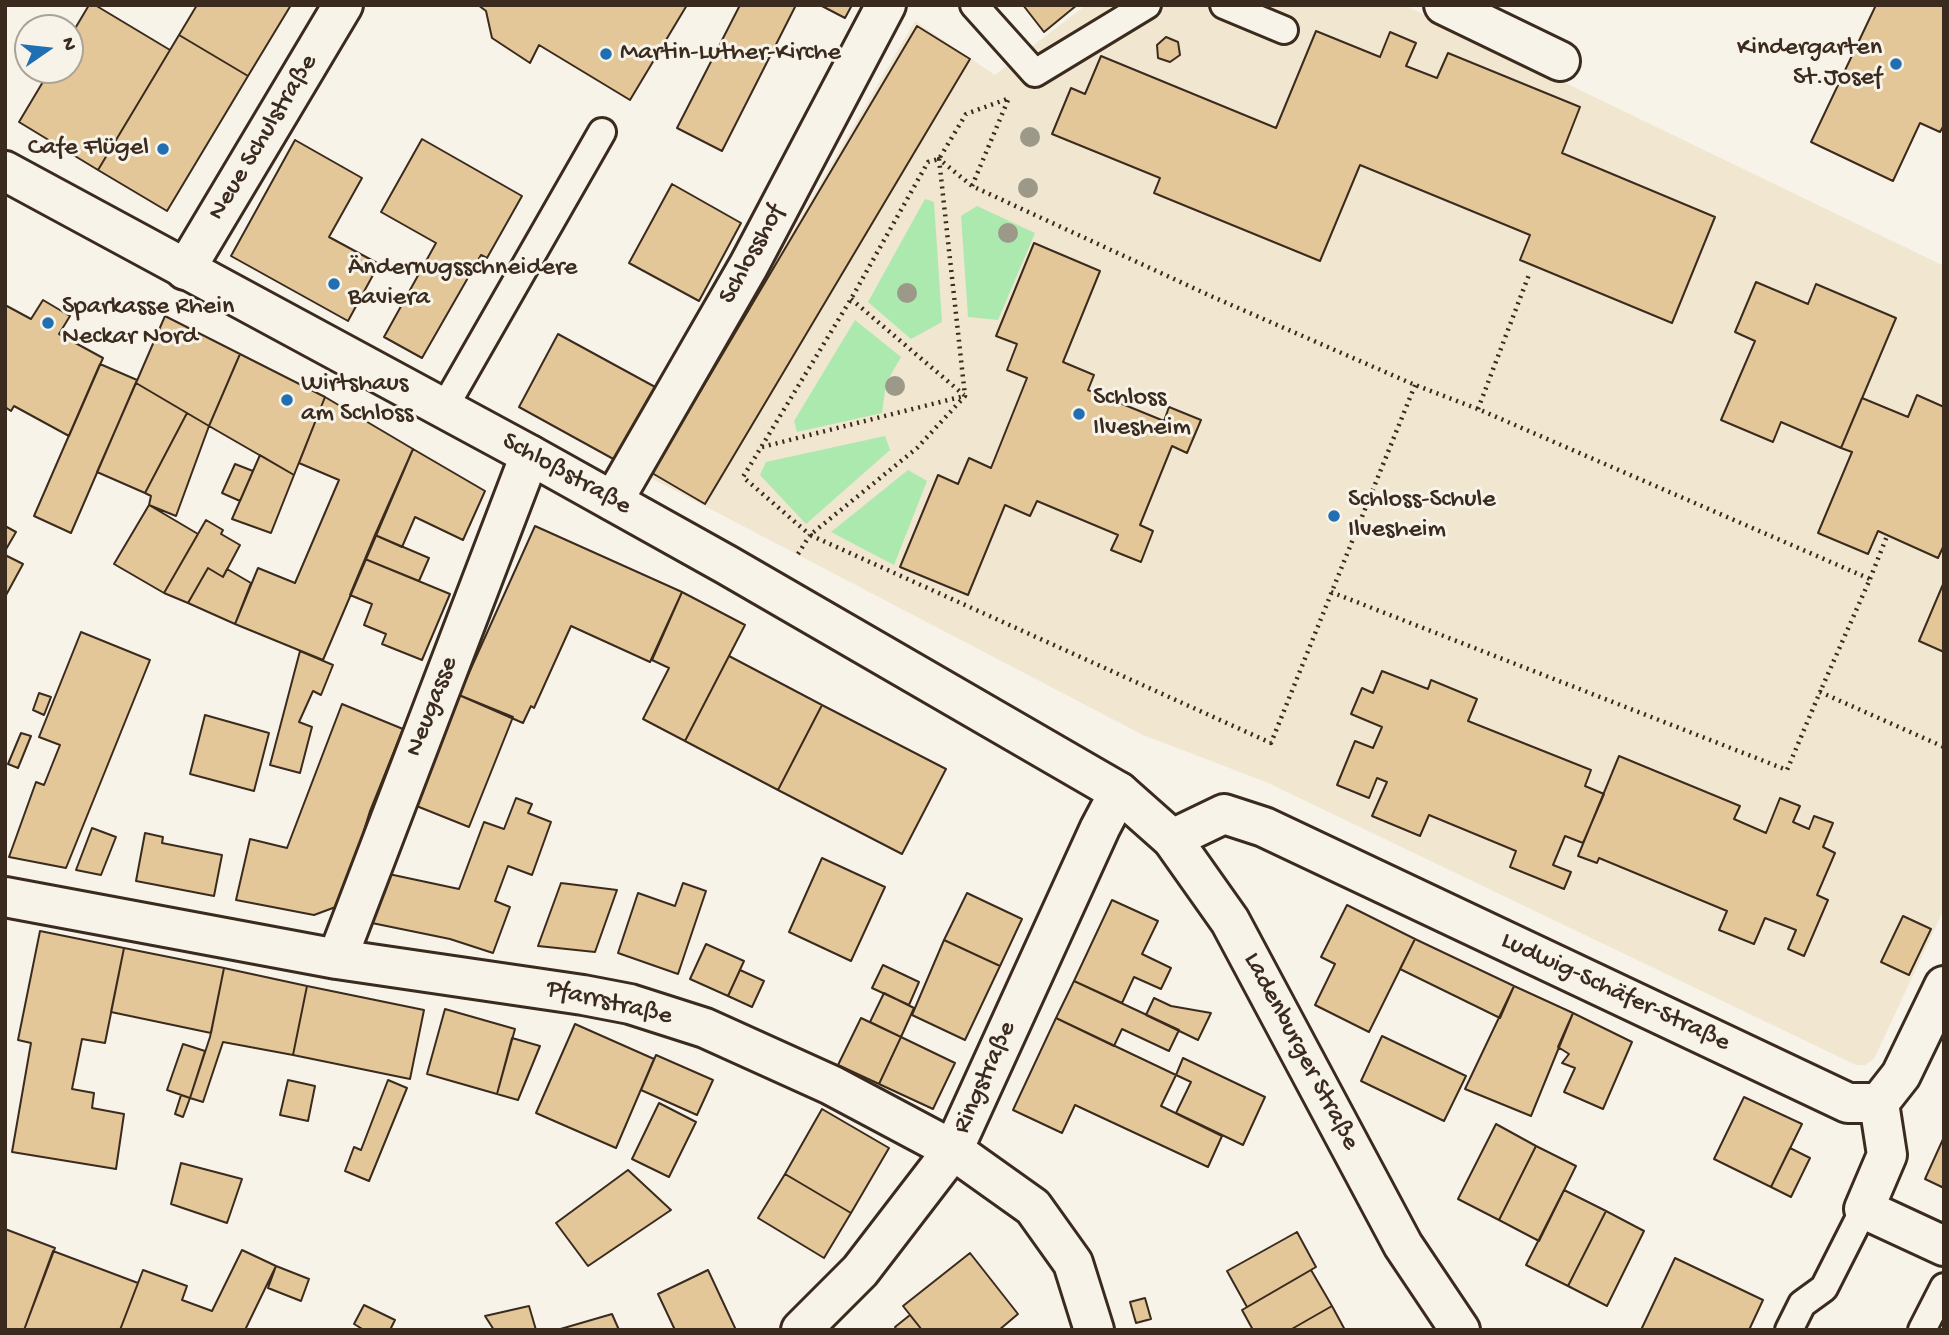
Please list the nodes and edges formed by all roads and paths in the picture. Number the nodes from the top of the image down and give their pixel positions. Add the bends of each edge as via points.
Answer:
1 (343, 5) edge
2 (886, 5) edge
3 (974, 5) edge
4 (1147, 5) edge
5 (1224, 5) edge
6 (1444, 5) edge
7 (1284, 30) dead end
8 (1560, 61) dead end
9 (1035, 73) junction
10 (1008, 99) junction
11 (602, 132) dead end
12 (939, 159) junction
13 (5, 172) edge
14 (972, 186) junction
15 (185, 270) junction
16 (1530, 272) dead end
17 (851, 299) junction
18 (1415, 385) junction
19 (965, 396) junction
20 (444, 408) junction
21 (1478, 409) junction
22 (762, 447) junction
23 (530, 455) junction
24 (613, 501) junction
25 (810, 535) junction
26 (1887, 536) dead end
27 (794, 560) dead end
28 (1870, 579) junction
29 (1331, 592) junction
30 (1820, 692) junction
31 (1944, 747) edge
32 (1119, 792) junction
33 (1172, 839) junction
34 (5, 897) edge
35 (337, 959) junction
36 (1944, 986) edge
37 (1879, 1102) junction
38 (953, 1150) junction
39 (1864, 1209) junction
40 (1944, 1246) edge
41 (1944, 1287) edge
42 (801, 1330) edge
43 (1094, 1330) edge
44 (1460, 1330) edge
45 (1789, 1330) edge
46 (1922, 1330) edge

1 - 15 street, Neue Schulstraße
2 - 24 street, Schlosshof via 749,265
3 - 9 lane
4 - 9 lane
5 - 7 lane
6 - 8 street
9 - 10 path
10 - 12 path via 966,114
10 - 14 path
11 - 20 lane
12 - 14 path
12 - 17 path via 928,162
12 - 19 path
13 - 15 street, Schloßstraße
14 - 18 path
15 - 20 street, Schloßstraße
16 - 21 path
17 - 19 path
17 - 22 path
18 - 21 path
18 - 29 path
19 - 22 path
19 - 25 path via 918,449
20 - 23 street, Schloßstraße
21 - 28 path
22 - 25 path via 743,477
23 - 24 street, Schloßstraße
23 - 35 street, Neugasse
24 - 32 street, Schloßstraße
25 - 27 path
25 - 29 path via 1272,743
26 - 28 path
28 - 30 path
29 - 30 path via 1787,770
30 - 31 path
32 - 33 street, Ladenburger Straße
32 - 38 street, Ringstraße
33 - 37 street, Ludwig-Schäfer-Straße via 1224,814 1264,827 1848,1103
33 - 44 street, Ladenburger Straße via 1230,921 1404,1245
34 - 35 street, Pfarrstraße
35 - 38 street, Pfarrstraße via 630,1003 705,1028 831,1085
36 - 37 street via 1901,1075
37 - 39 street via 1887,1155
38 - 42 street, Ringstraße via 860,1272
38 - 43 street, Pfarrstraße via 1033,1207 1073,1263
39 - 40 street
39 - 45 lane via 1824,1288 1802,1304
41 - 46 lane

